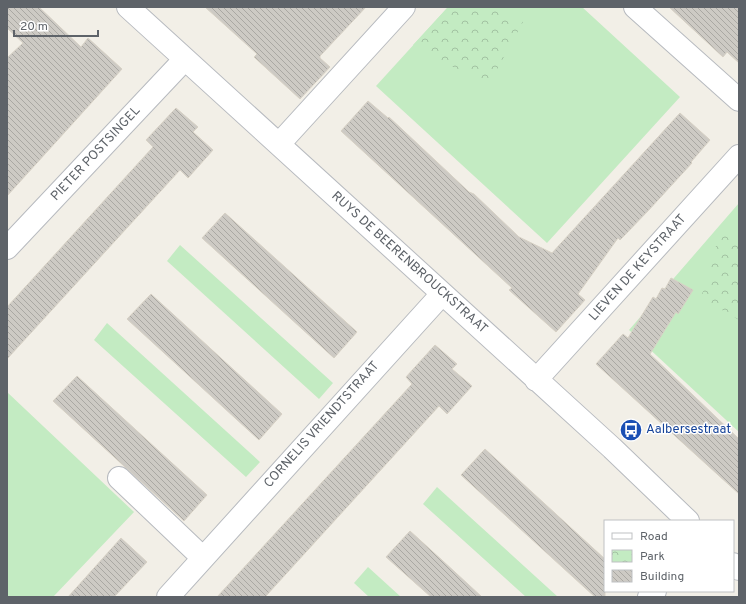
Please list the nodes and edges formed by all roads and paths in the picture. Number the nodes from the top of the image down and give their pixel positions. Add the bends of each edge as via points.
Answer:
1 (128, 7) edge
2 (404, 7) edge
3 (635, 7) edge
4 (185, 59) junction
5 (739, 100) edge
6 (279, 144) junction
7 (739, 156) edge
8 (7, 248) edge
9 (442, 294) junction
10 (536, 380) junction
11 (119, 478) dead end
12 (687, 520) edge
13 (203, 558) junction
14 (168, 597) edge

1 - 4 street, RUYS DE BEERENBROUCKSTRAAT
2 - 6 street
3 - 5 street
4 - 6 street, RUYS DE BEERENBROUCKSTRAAT
4 - 8 street, PIETER POSTSINGEL
6 - 9 street, RUYS DE BEERENBROUCKSTRAAT
7 - 10 street, LIEVEN DE KEYSTRAAT
9 - 10 street, RUYS DE BEERENBROUCKSTRAAT
9 - 13 street, CORNELIS VRIENDTSTRAAT
10 - 12 street, RUYS DE BEERENBROUCKSTRAAT
11 - 13 street
13 - 14 street, CORNELIS VRIENDTSTRAAT

